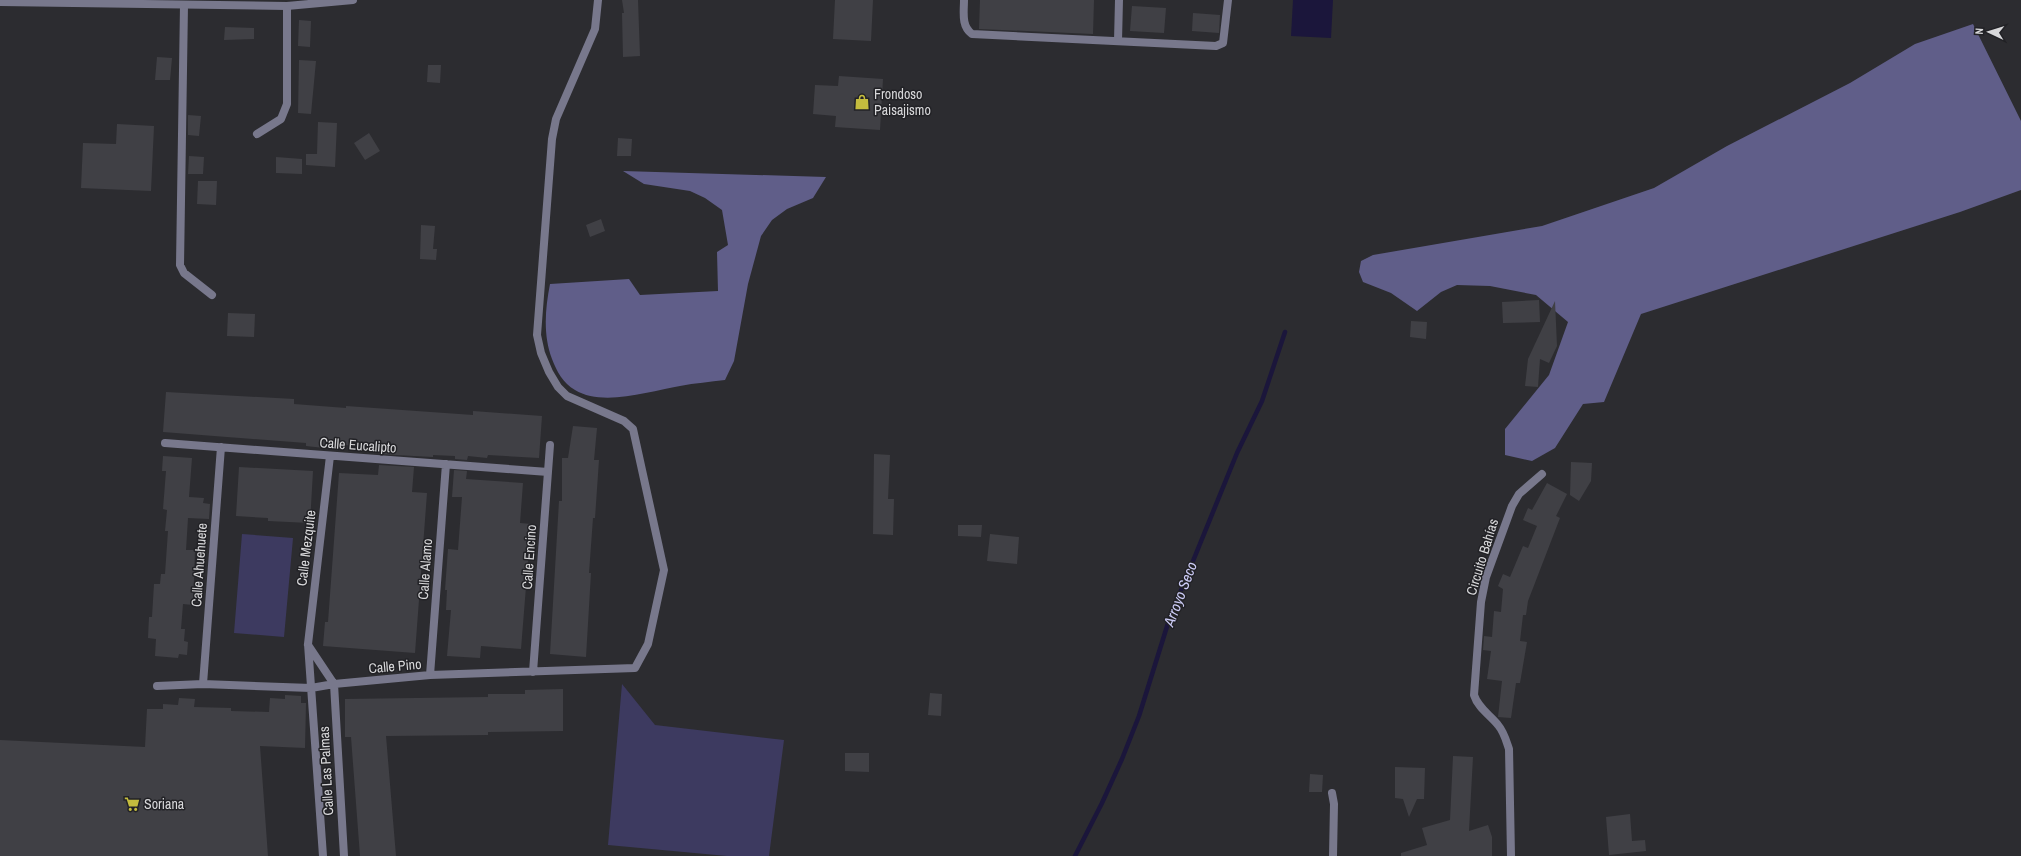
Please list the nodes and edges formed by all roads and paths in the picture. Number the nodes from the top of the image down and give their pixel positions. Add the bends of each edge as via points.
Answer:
1 (353, 0) edge
2 (598, 0) edge
3 (964, 0) edge
4 (1119, 0) edge
5 (1228, 0) edge
6 (0, 2) edge
7 (184, 5) junction
8 (287, 6) junction
9 (1118, 41) junction
10 (257, 134) dead end
11 (212, 295) dead end
12 (165, 443) dead end
13 (550, 445) dead end
14 (221, 447) junction
15 (330, 456) junction
16 (446, 464) junction
17 (548, 472) junction
18 (1542, 474) dead end
19 (308, 644) junction
20 (533, 672) junction
21 (430, 676) junction
22 (203, 684) junction
23 (334, 684) junction
24 (157, 686) dead end
25 (311, 688) junction
26 (1332, 794) dead end
27 (323, 856) edge
28 (344, 856) edge
29 (1333, 856) edge
30 (1511, 856) edge

1 - 8 street
2 - 20 street, Calle Pino via 595,29 556,119 552,139 537,335 546,366 558,387 567,396 624,421 633,429 664,570 648,644 635,668
3 - 9 street via 966,30 972,34
4 - 9 street
5 - 9 street via 1222,43 1216,46
6 - 7 street
7 - 8 street
7 - 11 street via 180,265 184,273
8 - 10 street via 287,104 281,119
12 - 14 street, Calle Eucalipto
13 - 17 street, Calle Encino
14 - 15 street, Calle Eucalipto
14 - 22 street, Calle Ahuehuete
15 - 16 street, Calle Eucalipto
15 - 19 street, Calle Mezquite
16 - 17 street, Calle Eucalipto
16 - 21 street, Calle Alamo
17 - 20 street, Calle Encino
18 - 30 street, Circuito Bahías via 1519,494 1512,506 1486,577 1481,602 1474,695 1480,706 1498,725 1509,749
19 - 23 street
19 - 25 street, Calle Mezquite
20 - 21 street, Calle Pino
21 - 23 street, Calle Pino
22 - 24 street, Calle Pino
22 - 25 street, Calle Pino
23 - 25 street, Calle Pino
23 - 28 street, Calle Las Palmas
25 - 27 street, Calle Las Palmas
26 - 29 street

